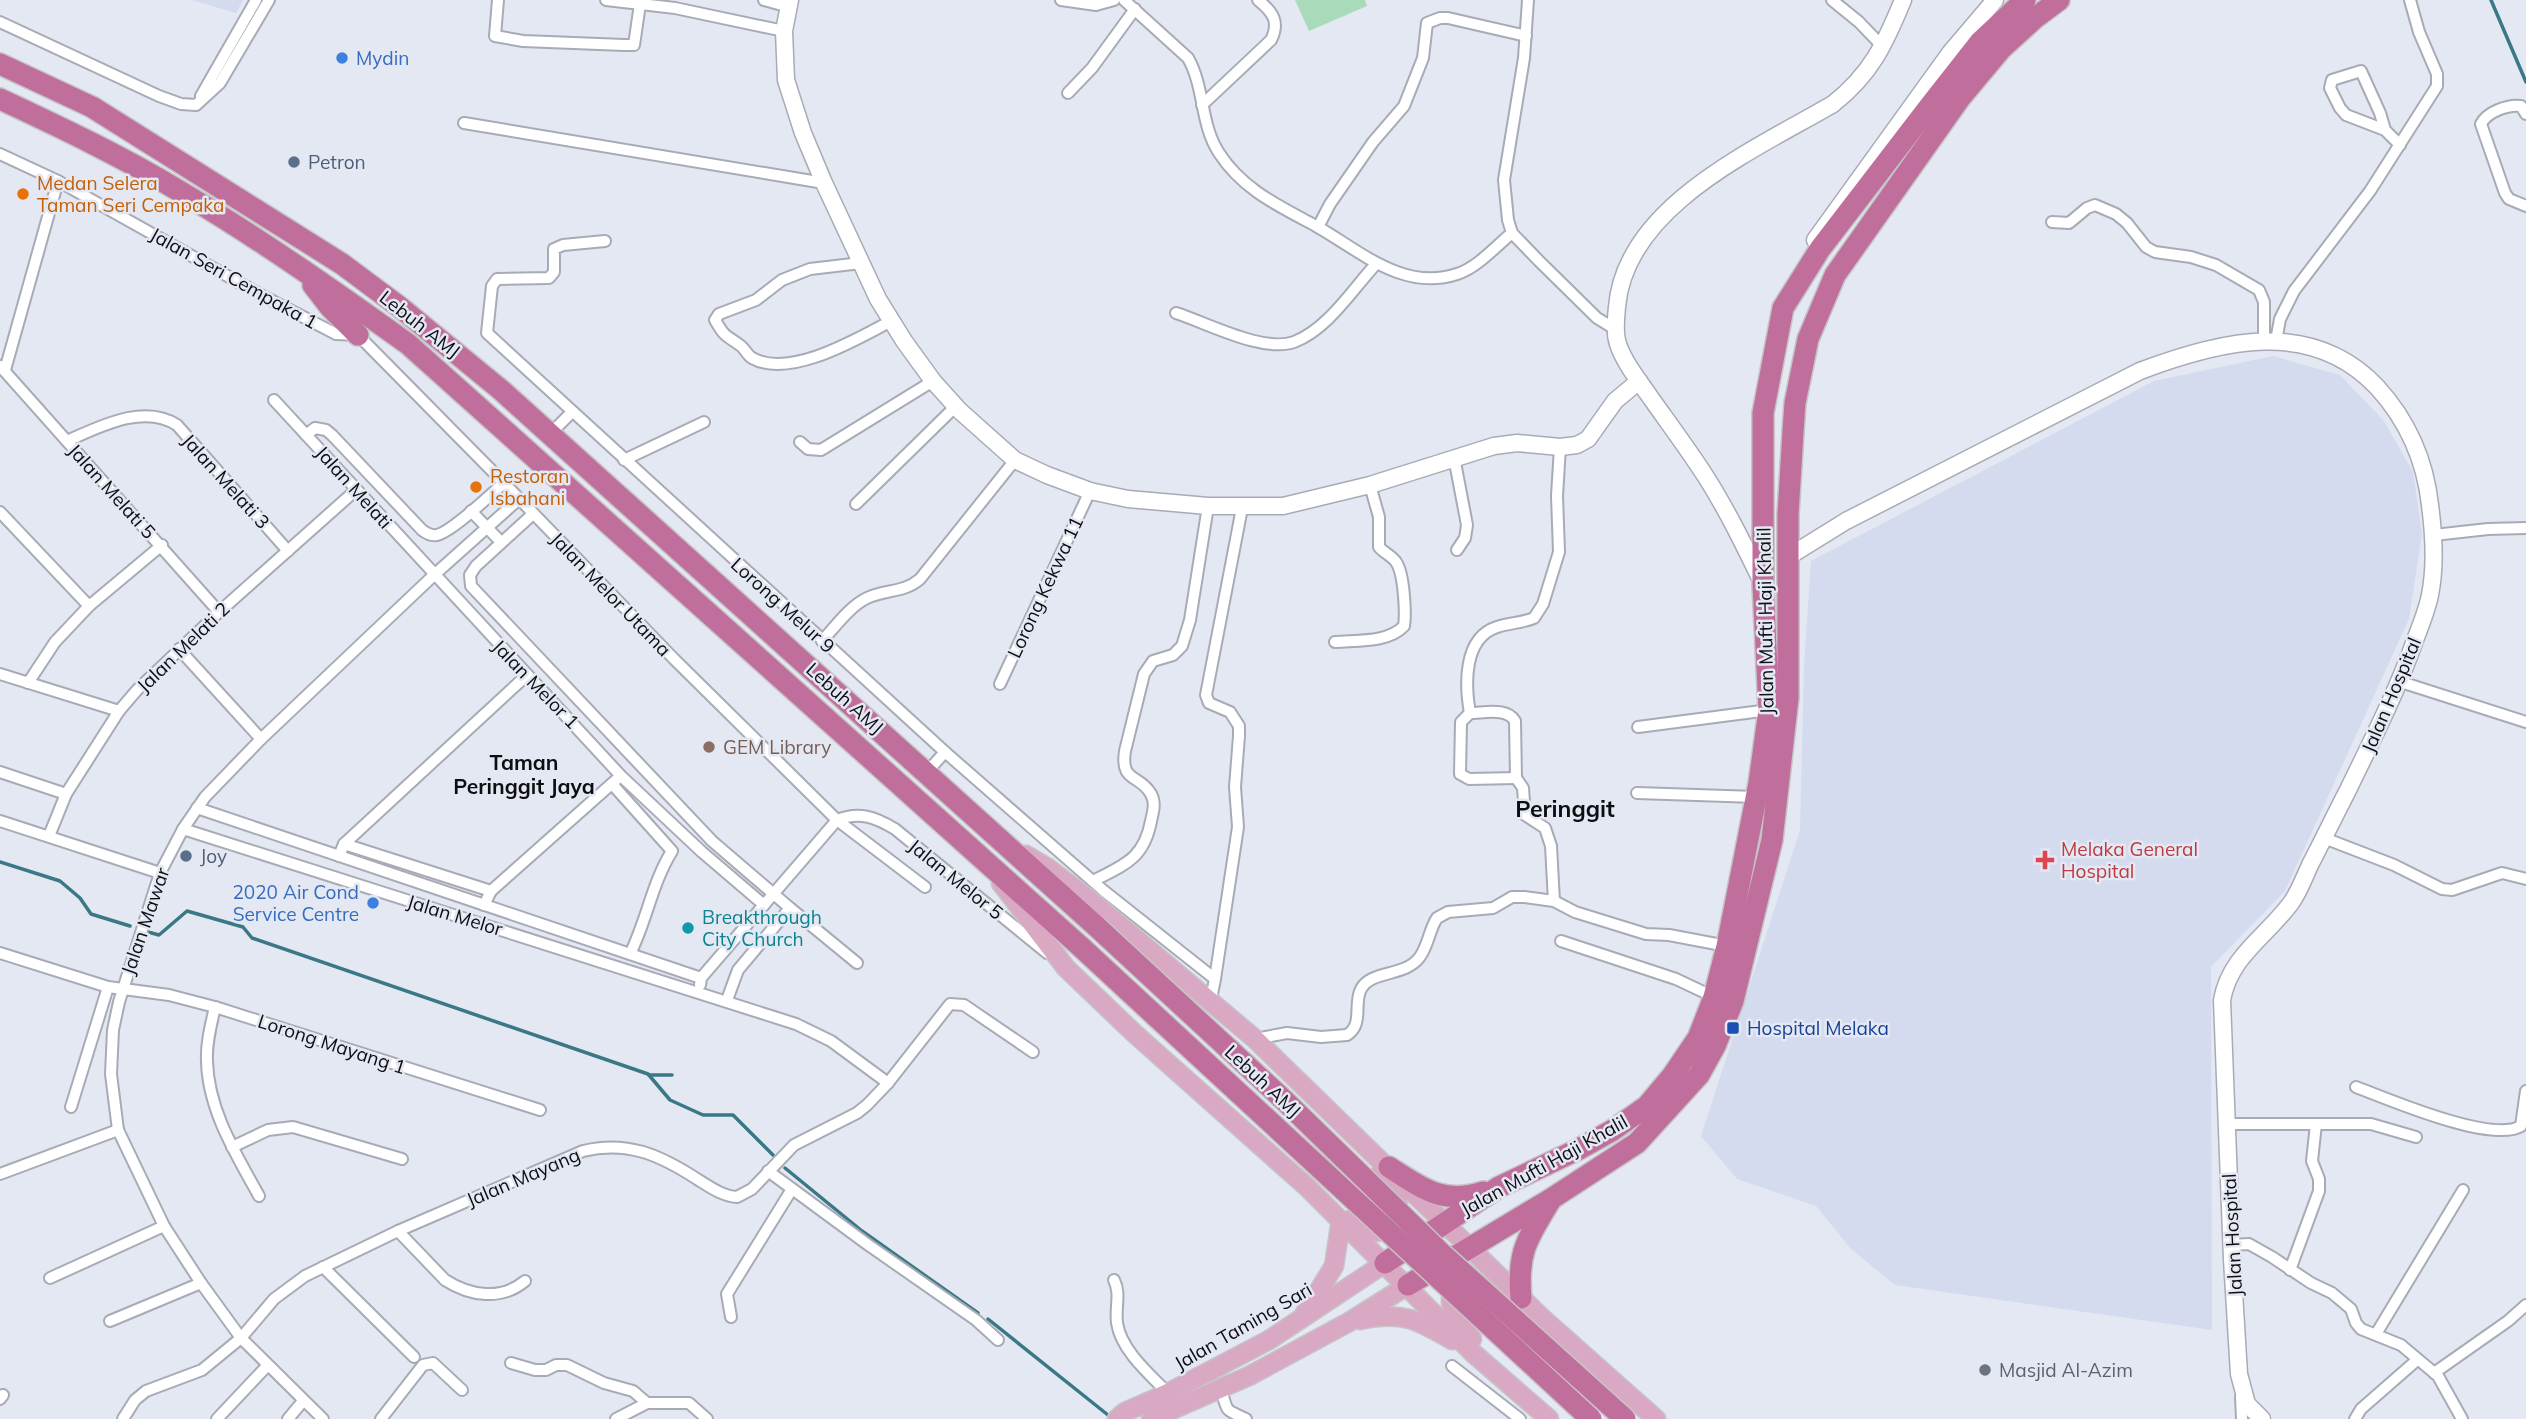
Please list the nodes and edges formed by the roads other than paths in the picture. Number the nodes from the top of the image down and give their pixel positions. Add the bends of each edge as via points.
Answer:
1 (256, 0) edge
2 (269, 0) edge
3 (498, 0) edge
4 (606, 0) edge
5 (764, 0) edge
6 (1061, 0) edge
7 (1114, 0) edge
8 (1125, 0) edge
9 (1258, 0) edge
10 (1528, 0) edge
11 (1832, 0) edge
12 (1903, 0) edge
13 (1995, 0) edge
14 (2011, 0) edge
15 (2025, 0) edge
16 (2059, 0) edge
17 (2410, 0) edge
18 (790, 3) edge
19 (640, 4) junction
20 (1135, 9) junction
21 (0, 22) edge
22 (784, 32) junction
23 (1526, 36) junction
24 (1980, 42) junction
25 (1883, 47) junction
26 (0, 64) edge
27 (1068, 93) dead end
28 (0, 99) edge
29 (196, 104) junction
30 (1202, 105) junction
31 (2526, 114) edge
32 (464, 123) dead end
33 (2385, 130) junction
34 (2400, 145) junction
35 (0, 153) edge
36 (58, 181) junction
37 (824, 183) junction
38 (2526, 206) edge
39 (2052, 222) dead end
40 (1318, 227) junction
41 (1512, 233) junction
42 (605, 241) dead end
43 (861, 263) junction
44 (1376, 264) junction
45 (299, 267) junction
46 (1783, 308) junction
47 (1176, 313) dead end
48 (891, 321) junction
49 (1615, 329) junction
50 (358, 335) junction
51 (2270, 341) junction
52 (3, 368) edge
53 (933, 381) junction
54 (1639, 381) junction
55 (274, 400) dead end
56 (956, 406) junction
57 (572, 412) junction
58 (704, 422) dead end
59 (306, 435) junction
60 (550, 435) junction
61 (67, 441) junction
62 (800, 442) dead end
63 (1560, 447) junction
64 (1454, 457) junction
65 (624, 460) junction
66 (1015, 460) junction
67 (505, 483) junction
68 (1370, 485) junction
69 (356, 490) junction
70 (1090, 491) junction
71 (519, 499) junction
72 (395, 502) junction
73 (856, 504) dead end
74 (1208, 506) junction
75 (1242, 508) junction
76 (0, 512) edge
77 (471, 512) junction
78 (533, 514) junction
79 (380, 516) junction
80 (486, 527) junction
81 (2526, 528) edge
82 (1788, 529) junction
83 (2434, 535) junction
84 (1818, 538) junction
85 (500, 542) junction
86 (162, 545) junction
87 (1457, 550) dead end
88 (288, 551) junction
89 (1788, 556) junction
90 (434, 575) junction
91 (1763, 585) junction
92 (89, 606) junction
93 (219, 612) junction
94 (506, 624) junction
95 (492, 638) junction
96 (822, 640) junction
97 (1335, 642) dead end
98 (179, 649) junction
99 (0, 674) edge
100 (527, 675) junction
101 (28, 682) junction
102 (2401, 682) junction
103 (1000, 684) dead end
104 (1769, 710) junction
105 (119, 711) junction
106 (1469, 713) junction
107 (2526, 722) edge
108 (603, 727) junction
109 (1638, 727) dead end
110 (261, 738) junction
111 (589, 739) junction
112 (945, 752) junction
113 (0, 772) edge
114 (927, 772) junction
115 (1516, 778) junction
116 (617, 780) junction
117 (1637, 793) dead end
118 (66, 794) junction
119 (1756, 797) junction
120 (197, 808) junction
121 (837, 820) junction
122 (0, 821) edge
123 (183, 829) junction
124 (49, 836) junction
125 (2324, 838) junction
126 (1004, 841) junction
127 (344, 844) junction
128 (976, 850) junction
129 (339, 856) junction
130 (376, 869) junction
131 (160, 873) junction
132 (2526, 879) edge
133 (1093, 881) junction
134 (925, 887) dead end
135 (370, 888) junction
136 (491, 891) junction
137 (774, 894) junction
138 (1097, 896) junction
139 (1554, 901) junction
140 (484, 905) junction
141 (764, 905) junction
142 (790, 908) junction
143 (547, 926) junction
144 (1561, 941) dead end
145 (542, 942) junction
146 (1727, 946) junction
147 (0, 953) edge
148 (630, 954) junction
149 (857, 963) dead end
150 (1066, 968) junction
151 (701, 978) junction
152 (1215, 979) junction
153 (108, 987) junction
154 (121, 990) junction
155 (698, 991) junction
156 (1714, 997) junction
157 (1210, 999) junction
158 (727, 1000) junction
159 (215, 1007) junction
160 (97, 1025) junction
161 (113, 1030) junction
162 (1255, 1039) junction
163 (1034, 1052) dead end
164 (888, 1083) junction
165 (2356, 1087) dead end
166 (2526, 1090) edge
167 (71, 1107) dead end
168 (541, 1110) dead end
169 (1334, 1115) junction
170 (2227, 1124) junction
171 (2316, 1124) junction
172 (118, 1130) junction
173 (2416, 1137) dead end
174 (232, 1147) junction
175 (402, 1159) dead end
176 (1389, 1167) junction
177 (768, 1171) junction
178 (0, 1174) edge
179 (1307, 1187) junction
180 (1499, 1187) junction
181 (792, 1189) junction
182 (2463, 1190) dead end
183 (258, 1196) dead end
184 (1551, 1199) junction
185 (1341, 1220) junction
186 (1444, 1222) junction
187 (164, 1226) junction
188 (398, 1231) junction
189 (2232, 1245) junction
190 (1471, 1247) junction
191 (1385, 1263) junction
192 (323, 1267) junction
193 (2290, 1270) junction
194 (50, 1278) dead end
195 (1114, 1280) dead end
196 (525, 1281) dead end
197 (201, 1283) junction
198 (1408, 1285) junction
199 (1521, 1298) junction
200 (2526, 1305) edge
201 (1540, 1316) junction
202 (731, 1317) dead end
203 (110, 1321) dead end
204 (1299, 1322) junction
205 (1349, 1322) junction
206 (2376, 1334) junction
207 (241, 1339) junction
208 (998, 1340) dead end
209 (1473, 1353) junction
210 (414, 1357) dead end
211 (2417, 1360) junction
212 (511, 1363) dead end
213 (267, 1366) junction
214 (1452, 1366) dead end
215 (1491, 1368) junction
216 (2434, 1373) junction
217 (2239, 1374) junction
218 (1221, 1389) junction
219 (462, 1390) dead end
220 (1168, 1393) junction
221 (303, 1401) junction
222 (647, 1403) junction
223 (123, 1419) edge
224 (217, 1419) edge
225 (288, 1419) edge
226 (323, 1419) edge
227 (381, 1419) edge
228 (616, 1419) edge
229 (707, 1419) edge
230 (1117, 1419) edge
231 (1151, 1419) edge
232 (1246, 1419) edge
233 (1520, 1419) edge
234 (1549, 1419) edge
235 (1591, 1419) edge
236 (1625, 1419) edge
237 (1656, 1419) edge
238 (2242, 1419) edge
239 (2262, 1419) edge
240 (2355, 1419) edge
241 (2462, 1419) edge

1 - 29 street
2 - 29 street via 220,83
3 - 19 street via 495,36 624,45 634,44
4 - 19 street
5 - 18 street
6 - 7 street via 1096,5
8 - 20 street
9 - 30 street via 1275,18 1276,31
10 - 23 street
11 - 25 street
12 - 25 street
13 - 46 street, Jalan Mufti Haji Khalil via 1950,53 1819,234 1800,263
14 - 24 main road
15 - 24 highway
16 - 82 highway, Jalan Mufti Haji Khalil via 2001,49 1960,98 1835,275 1808,339 1795,403
17 - 34 street via 2437,74 2437,86
18 - 22 street
19 - 22 street
20 - 27 street via 1093,68
20 - 30 street via 1188,58
21 - 29 street via 159,96
22 - 37 street via 786,80
23 - 40 street via 1448,18 1427,23 1423,58 1404,106 1373,142
23 - 41 street via 1504,180
24 - 46 highway via 1820,249
25 - 49 street via 1873,64 1833,104 1717,172 1657,221 1628,266 1617,298
26 - 60 highway, Lebuh AMJ via 92,107 342,264 452,349
28 - 45 highway, Lebuh AMJ via 181,192
30 - 40 street via 1208,130 1229,168 1261,195
31 - 38 street via 2514,105 2488,114 2481,124 2505,193
32 - 37 street
33 - 33 street via 2361,71 2332,80 2330,88 2346,115
33 - 34 street
34 - 51 street via 2294,291
35 - 36 street, Jalan Seri Cempaka 1
36 - 50 street, Jalan Seri Cempaka 1 via 324,328
36 - 52 street
37 - 43 street
39 - 51 street via 2068,223 2095,205 2122,219 2155,252 2216,265 2259,290
40 - 44 street
41 - 44 street via 1457,274 1422,278
41 - 49 street via 1597,318
42 - 57 street, Lorong Melur 9 via 554,250 554,272 549,278 497,279 492,286 487,333
43 - 48 street
43 - 48 street via 810,269 782,280 756,300 719,314 715,320 724,337 743,347 750,357 783,363 815,358
44 - 47 street via 1336,310 1293,342 1259,342
45 - 50 highway
45 - 128 highway, Lebuh AMJ via 408,344
46 - 91 highway, Jalan Mufti Haji Khalil via 1763,412
48 - 53 street
49 - 54 street via 1622,354
50 - 67 street, Jalan Melor Utama
51 - 83 street, Jalan Hospital via 2335,355 2365,375 2389,401 2419,453
51 - 84 street, Jalan Hospital via 2186,353 2140,371
52 - 61 street, Jalan Melati 5
53 - 56 street
53 - 62 street via 821,450 808,449
54 - 63 street via 1615,401 1588,439
54 - 91 street via 1706,478
55 - 59 street, Jalan Melati
56 - 66 street
56 - 73 street
57 - 60 street
57 - 65 street, Lorong Melur 9
58 - 65 street
59 - 69 street, Jalan Melati
59 - 72 street via 315,428 326,430
60 - 114 highway, Lebuh AMJ
61 - 86 street, Jalan Melati 5
61 - 88 street, Jalan Melati 3 via 109,423 159,416 177,425
63 - 64 street via 1505,444
63 - 106 street via 1559,552 1543,604 1534,618 1497,626 1475,644 1467,675
64 - 68 street
64 - 87 street via 1467,525
65 - 96 street, Lorong Melur 9
66 - 70 street
66 - 96 street via 920,579 900,590 864,599
67 - 71 street, Jalan Melor Utama
67 - 77 street
68 - 75 street via 1283,506
68 - 97 street via 1379,517 1379,547 1401,572 1404,626 1391,635
69 - 79 street, Jalan Melati
69 - 88 street, Jalan Melati 2
70 - 74 street
70 - 103 street, Lorong Kekwa 11
71 - 78 street, Jalan Melor Utama
71 - 80 street, Jalan Mawar
72 - 77 street via 430,535 440,535
72 - 79 street
74 - 75 street
74 - 133 street via 1191,620 1182,646 1173,655 1153,662 1144,674 1125,751 1126,772 1148,790 1154,803 1146,840 1129,862
75 - 152 street via 1206,695 1209,703 1235,718 1239,736 1238,827
76 - 92 street
77 - 80 street
78 - 85 street
78 - 121 street, Jalan Melor Utama
79 - 90 street, Jalan Melati
80 - 85 street
80 - 90 street, Jalan Mawar
81 - 83 street
82 - 84 street
82 - 89 highway, Jalan Mufti Haji Khalil
83 - 102 street, Jalan Hospital via 2430,595
84 - 89 street, Jalan Hospital
85 - 94 street via 470,575 471,586
86 - 92 street
86 - 93 street, Jalan Melati 5
88 - 93 street, Jalan Melati 2
89 - 184 highway, Jalan Mufti Haji Khalil via 1788,698 1772,840 1725,1024 1699,1075 1637,1143
90 - 95 street, Jalan Melor 1
90 - 110 street, Jalan Mawar
91 - 104 highway, Jalan Mufti Haji Khalil
92 - 101 street via 55,642
93 - 98 street, Jalan Melati 2
94 - 95 street
94 - 108 street
95 - 100 street, Jalan Melor 1
96 - 112 street, Lorong Melur 9
98 - 105 street, Jalan Melati 2
98 - 110 street
99 - 101 street
100 - 111 street, Jalan Melor 1
100 - 127 street
101 - 105 street
102 - 107 street
102 - 125 street, Jalan Hospital
104 - 109 street
104 - 119 highway, Jalan Mufti Haji Khalil
105 - 118 street, Jalan Melati 2
106 - 115 street via 1512,715
106 - 115 street via 1460,729 1460,774 1469,779
108 - 111 street
108 - 137 street via 712,841
110 - 120 street, Jalan Mawar
111 - 116 street, Jalan Melor 1
112 - 114 street
112 - 133 street, Lorong Melur 9
113 - 118 street
114 - 126 highway, Lebuh AMJ
115 - 139 street via 1523,788 1525,815 1545,828 1552,846
116 - 136 street
116 - 141 street, Jalan Melor 1
116 - 148 street via 672,851 654,885
117 - 119 street
118 - 124 street, Jalan Melati 2
119 - 146 highway, Jalan Mufti Haji Khalil
120 - 123 street, Jalan Mawar
120 - 129 street, Jalan Melor
121 - 134 street
121 - 137 street
121 - 150 street, Jalan Melor 5 via 864,815 895,829
122 - 124 street
123 - 131 street, Jalan Mawar
123 - 135 street, Jalan Melor
124 - 131 street
125 - 132 street via 2394,864 2442,889 2452,890 2502,873
125 - 170 street, Jalan Hospital via 2292,902 2238,961 2224,986
126 - 138 main road
126 - 236 highway, Lebuh AMJ, bridge via 1285,1101 1441,1253
127 - 129 street
127 - 136 street
128 - 150 main road
128 - 235 highway, Lebuh AMJ, bridge
129 - 130 street, Jalan Melor
130 - 135 street
130 - 140 street, Jalan Melor
131 - 154 street, Jalan Mawar
133 - 138 street, Lorong Melur 9
135 - 145 street, Jalan Melor
136 - 140 street
137 - 141 street
137 - 142 street
138 - 152 street, Lorong Melur 9
138 - 157 main road
139 - 146 street via 1616,927
139 - 162 street via 1512,897 1493,908 1448,912 1437,918 1419,958 1403,971 1375,978 1362,988 1355,1026 1347,1035 1287,1033
140 - 143 street, Jalan Melor
141 - 151 street
142 - 149 street
142 - 158 street via 738,970
143 - 145 street
143 - 148 street, Jalan Melor
144 - 156 street via 1676,979
145 - 155 street, Jalan Melor
146 - 156 highway, Jalan Mufti Haji Khalil
147 - 153 street, Lorong Mayang 1
148 - 151 street, Jalan Melor
150 - 179 main road
151 - 155 street
152 - 157 street
153 - 154 street, Lorong Mayang 1
153 - 160 street
154 - 159 street, Lorong Mayang 1 via 169,995
154 - 161 street, Jalan Mawar
155 - 158 street, Jalan Melor
156 - 180 highway, Jalan Mufti Haji Khalil via 1698,1038 1647,1106 1590,1142
157 - 162 main road
158 - 164 street, Jalan Melor via 813,1031
159 - 168 street, Lorong Mayang 1
159 - 174 street via 207,1059 209,1084
160 - 161 street
160 - 167 street
161 - 172 street, Jalan Mawar via 111,1074
162 - 169 main road
163 - 164 street, Jalan Mayang via 964,1005 950,1004
164 - 177 street, Jalan Mayang via 857,1113 794,1144
165 - 166 street via 2485,1129 2521,1126
169 - 176 main road
169 - 179 main road via 1393,1186 1398,1206 1386,1228 1365,1230
170 - 171 street
170 - 189 street, Jalan Hospital
171 - 173 street via 2371,1124
171 - 193 street via 2312,1161 2319,1191
172 - 178 street
172 - 187 street, Jalan Mawar
174 - 175 street via 268,1130 293,1126
174 - 183 street
176 - 180 highway via 1445,1197 1469,1197
176 - 186 main road
177 - 181 street
177 - 188 street, Jalan Mayang via 746,1194 728,1196 664,1160 624,1147 603,1146
179 - 185 main road
180 - 186 highway, Jalan Mufti Haji Khalil
181 - 202 street via 727,1294
181 - 208 street
182 - 206 street
184 - 190 highway, Jalan Mufti Haji Khalil
184 - 199 highway via 1525,1243 1520,1261
185 - 191 main road
185 - 204 main road via 1334,1266
186 - 190 main road
186 - 191 highway, Jalan Mufti Haji Khalil
187 - 194 street
187 - 197 street, Jalan Mawar
188 - 192 street, Jalan Mayang
188 - 196 street via 454,1286 502,1295
189 - 193 street via 2249,1244
189 - 217 street, Jalan Hospital
190 - 198 highway, Jalan Mufti Haji Khalil
190 - 199 main road
191 - 198 main road
191 - 204 main road, Jalan Taming Sari
192 - 207 street, Jalan Mayang via 274,1299
192 - 210 street
193 - 206 street via 2332,1293 2351,1309 2361,1329
195 - 220 street via 1119,1332
197 - 203 street
197 - 207 street, Jalan Mawar
198 - 205 main road, Jalan Taming Sari
198 - 209 main road
199 - 201 main road
200 - 216 street
201 - 215 main road via 1474,1287 1455,1289 1451,1299 1454,1313
201 - 237 main road
204 - 220 main road, Jalan Taming Sari
205 - 209 main road via 1389,1315 1407,1318
205 - 218 main road, Jalan Taming Sari
206 - 211 street via 2401,1345
207 - 213 street, Jalan Mawar
207 - 223 street, Jalan Mayang via 202,1370 146,1391
209 - 215 main road
211 - 216 street
211 - 240 street
212 - 222 street via 535,1370 567,1365 634,1391
213 - 221 street, Jalan Mawar
213 - 224 street
214 - 233 street
215 - 234 main road
216 - 241 street
217 - 238 street
217 - 239 street, Jalan Hospital via 2247,1404
218 - 231 main road, Jalan Taming Sari
218 - 232 street via 1226,1407
219 - 227 street via 433,1363 423,1365
220 - 230 main road, Jalan Taming Sari
221 - 225 street
221 - 226 street, Jalan Mawar
222 - 228 street
222 - 229 street via 689,1403

